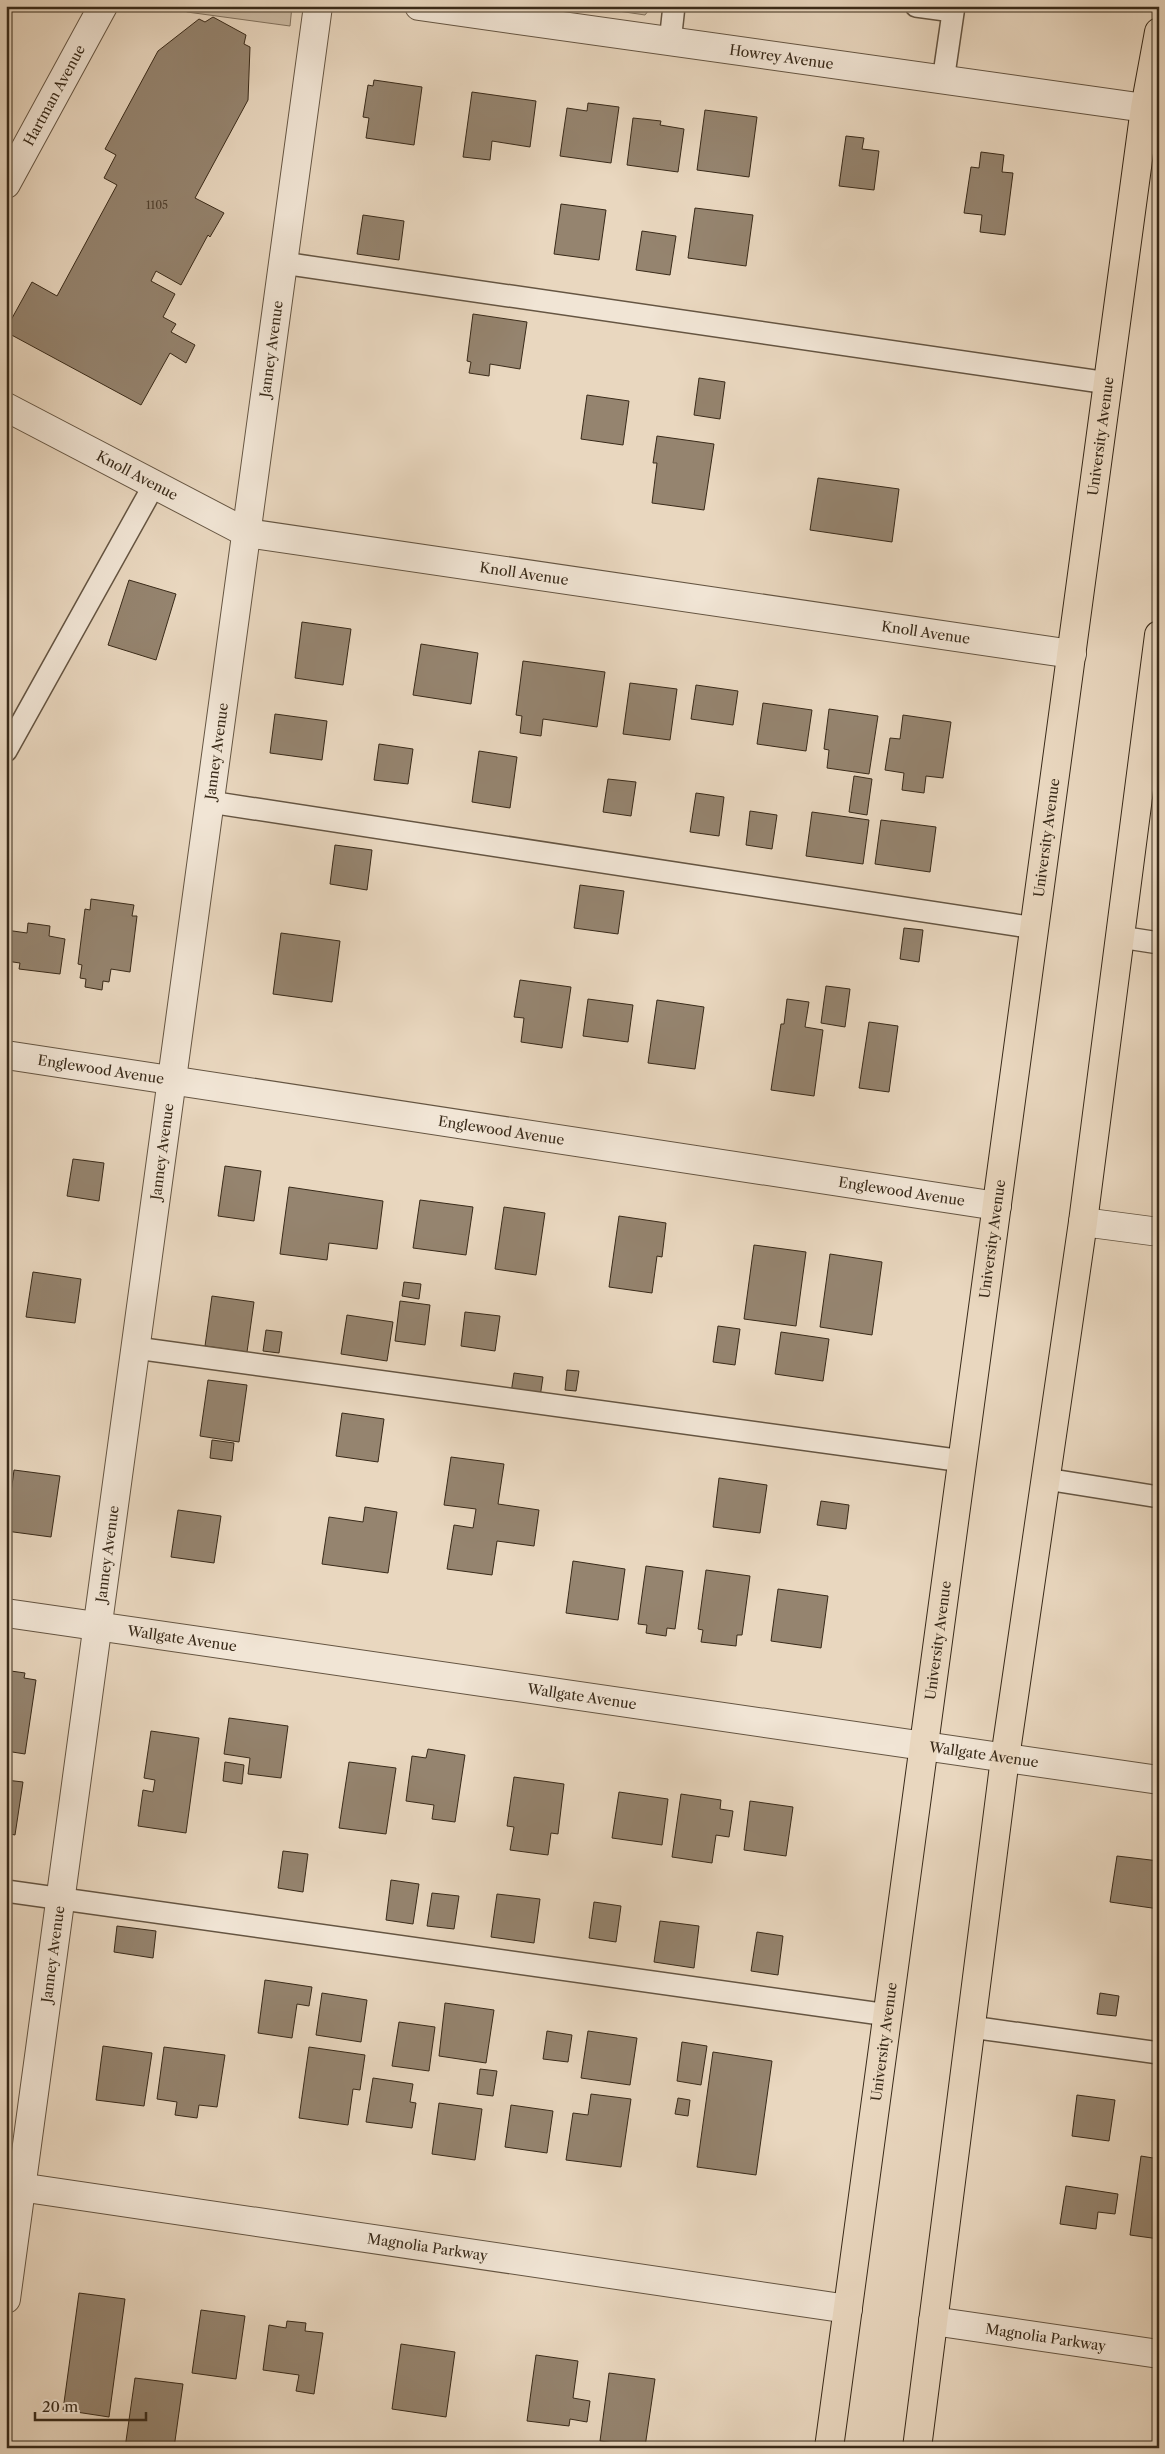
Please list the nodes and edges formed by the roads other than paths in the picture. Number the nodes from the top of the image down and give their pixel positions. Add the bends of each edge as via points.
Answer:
1 (104, 6) edge
2 (318, 6) edge
3 (419, 6) edge
4 (674, 6) edge
5 (916, 6) edge
6 (953, 9) edge
7 (1159, 32) edge
8 (670, 42) junction
9 (943, 81) junction
10 (1145, 108) junction
11 (1159, 133) edge
12 (6, 184) edge
13 (283, 263) junction
14 (1108, 383) junction
15 (6, 407) edge
16 (154, 485) junction
17 (246, 533) junction
18 (1159, 635) edge
19 (1072, 654) junction
20 (1157, 666) edge
21 (6, 751) edge
22 (210, 802) junction
23 (1035, 928) junction
24 (1120, 936) junction
25 (1159, 943) edge
26 (6, 1055) edge
27 (172, 1079) junction
28 (997, 1206) junction
29 (1083, 1222) junction
30 (1159, 1232) edge
31 (136, 1348) junction
32 (962, 1461) junction
33 (1046, 1479) junction
34 (1159, 1497) edge
35 (6, 1613) edge
36 (98, 1626) junction
37 (924, 1746) junction
38 (1005, 1758) junction
39 (1159, 1780) edge
40 (6, 1891) edge
41 (61, 1899) junction
42 (888, 2015) junction
43 (971, 2027) junction
44 (1159, 2052) edge
45 (14, 2186) edge
46 (6, 2299) edge
47 (848, 2309) junction
48 (933, 2321) junction
49 (1159, 2354) edge
50 (829, 2448) edge
51 (917, 2448) edge

1 - 12 street, Hartman Avenue
2 - 13 street, Janney Avenue
3 - 8 street, Howrey Avenue
4 - 8 lane
5 - 6 lane
6 - 9 lane
7 - 10 main road, University Avenue
8 - 9 street, Howrey Avenue
9 - 10 street, Howrey Avenue
10 - 11 main road
10 - 14 main road, University Avenue
13 - 14 lane
13 - 17 street, Janney Avenue
14 - 19 main road, University Avenue
15 - 16 street, Knoll Avenue
16 - 17 street, Knoll Avenue
16 - 21 lane
17 - 19 street, Knoll Avenue
17 - 22 street, Janney Avenue
18 - 20 main road
19 - 23 main road, University Avenue
20 - 24 main road
22 - 23 lane
22 - 27 street, Janney Avenue
23 - 28 main road, University Avenue
24 - 25 lane
24 - 29 main road
26 - 27 street, Englewood Avenue
27 - 28 street, Englewood Avenue
27 - 31 street, Janney Avenue
28 - 32 main road, University Avenue
29 - 30 street
29 - 33 main road
31 - 32 lane
31 - 36 street, Janney Avenue
32 - 37 main road, University Avenue
33 - 34 lane
33 - 38 main road
35 - 36 street, Wallgate Avenue
36 - 37 street, Wallgate Avenue
36 - 41 street, Janney Avenue
37 - 38 street, Wallgate Avenue
37 - 42 main road, University Avenue
38 - 39 street, Wallgate Avenue
38 - 43 main road
40 - 41 lane
41 - 42 lane
41 - 45 street, Janney Avenue
42 - 47 main road, University Avenue
43 - 44 lane
43 - 48 main road
45 - 46 street, Janney Avenue
45 - 47 street, Magnolia Parkway
47 - 50 main road, University Avenue
48 - 49 street, Magnolia Parkway
48 - 51 main road

